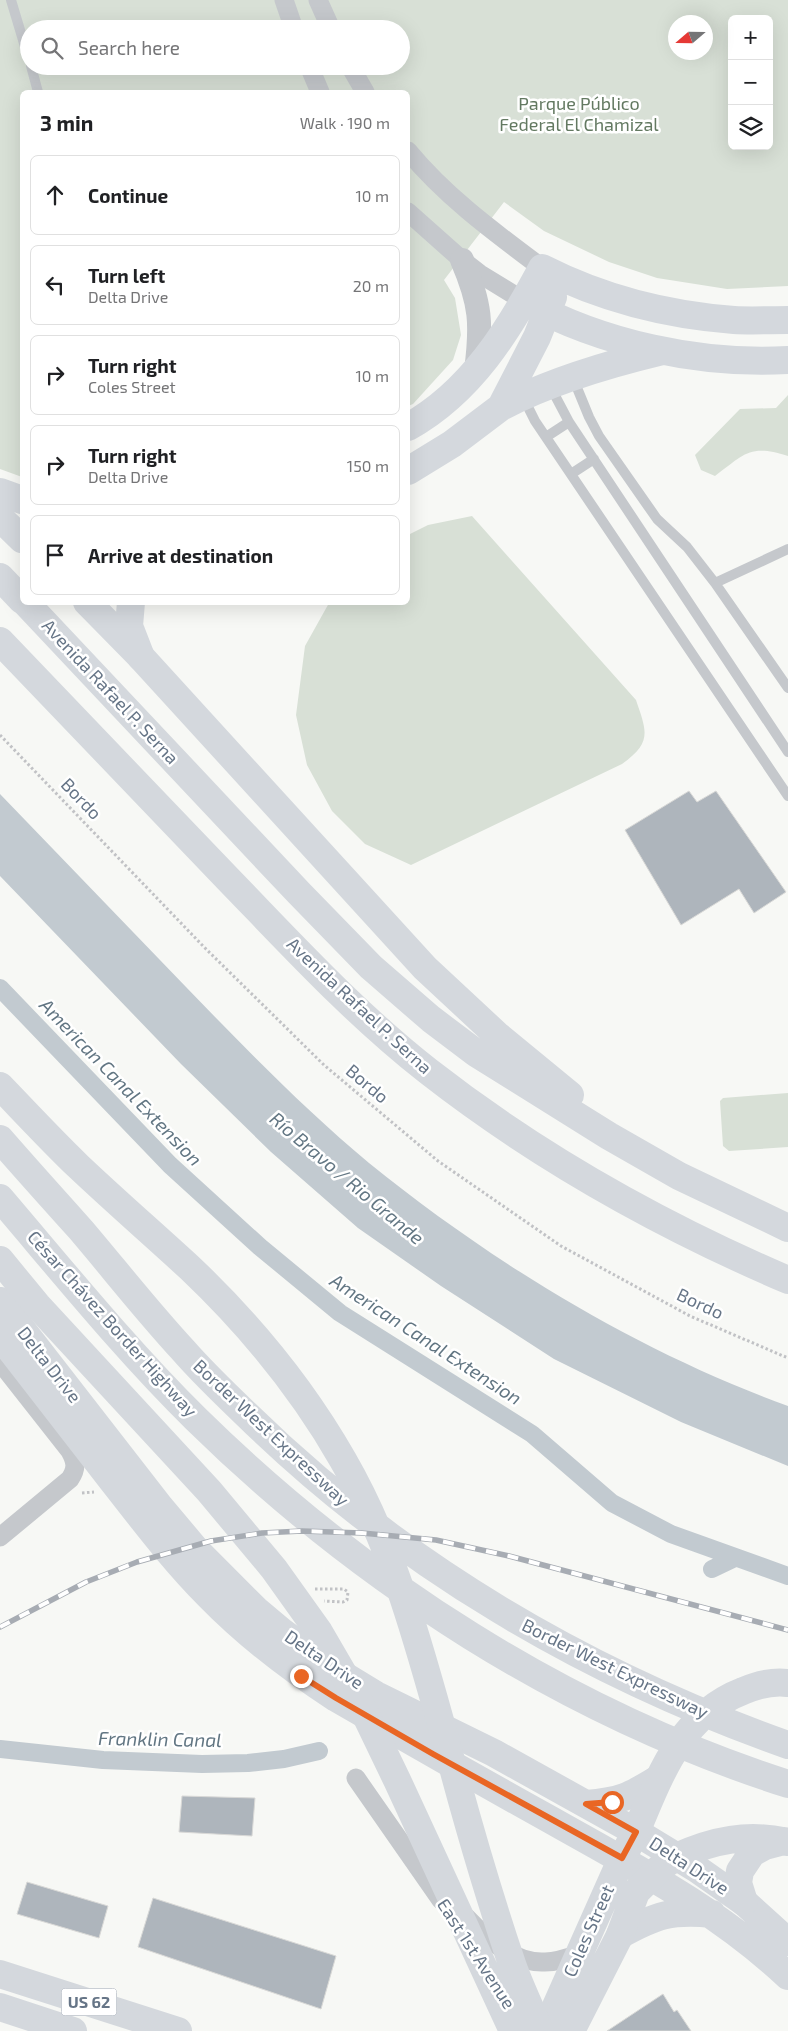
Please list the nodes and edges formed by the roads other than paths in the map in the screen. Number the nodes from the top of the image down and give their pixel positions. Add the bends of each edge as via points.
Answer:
1 (11, 0) edge
2 (284, 0) edge
3 (318, 0) edge
4 (291, 20) edge
5 (327, 20) edge
6 (20, 30) edge
7 (33, 75) edge
8 (313, 75) edge
9 (355, 75) edge
10 (37, 90) edge
11 (319, 90) edge
12 (364, 90) edge
13 (410, 154) edge
14 (410, 214) edge
15 (462, 260) junction
16 (552, 273) junction
17 (535, 307) junction
18 (788, 320) edge
19 (661, 351) junction
20 (788, 360) edge
21 (476, 371) junction
22 (561, 381) junction
23 (512, 402) junction
24 (569, 422) junction
25 (410, 426) edge
26 (546, 437) junction
27 (594, 459) junction
28 (410, 470) edge
29 (571, 474) junction
30 (0, 492) edge
31 (20, 499) edge
32 (0, 518) edge
33 (20, 537) edge
34 (788, 549) edge
35 (0, 577) edge
36 (715, 583) junction
37 (20, 597) edge
38 (28, 605) edge
39 (90, 605) edge
40 (131, 605) edge
41 (0, 641) edge
42 (141, 657) junction
43 (788, 688) edge
44 (788, 752) edge
45 (787, 792) edge
46 (0, 1086) edge
47 (609, 1136) junction
48 (0, 1140) edge
49 (0, 1198) edge
50 (788, 1228) edge
51 (0, 1260) edge
52 (788, 1280) edge
53 (0, 1302) edge
54 (0, 1336) edge
55 (0, 1362) edge
56 (0, 1537) edge
57 (272, 1638) junction
58 (788, 1684) edge
59 (788, 1745) edge
60 (356, 1778) dead end
61 (658, 1779) junction
62 (782, 1782) edge
63 (586, 1804) junction
64 (636, 1832) junction
65 (786, 1841) edge
66 (676, 1857) junction
67 (622, 1858) junction
68 (651, 1875) junction
69 (427, 1878) junction
70 (744, 1902) junction
71 (713, 1915) junction
72 (620, 1936) junction
73 (788, 1942) edge
74 (579, 1954) junction
75 (0, 1974) edge
76 (788, 1976) edge
77 (0, 2007) edge
78 (73, 2031) edge
79 (178, 2031) edge
80 (512, 2031) edge
81 (525, 2031) edge
82 (540, 2031) edge
83 (545, 2031) edge
84 (572, 2031) edge

1 - 6 lane
2 - 4 street
3 - 5 street
7 - 10 lane
8 - 11 street
9 - 12 street
13 - 16 street via 464,208
14 - 15 street
15 - 17 street
15 - 21 street via 478,305 481,335
16 - 17 main road
16 - 18 main road via 619,299 680,314 736,320
17 - 19 main road via 580,326
17 - 21 main road
17 - 23 main road via 537,337
19 - 20 main road via 723,359
19 - 22 main road
21 - 25 main road via 449,398
22 - 23 main road
22 - 24 lane
22 - 36 lane via 658,519 687,547
23 - 26 lane via 535,421
23 - 28 main road
24 - 26 lane
24 - 27 lane
26 - 29 lane
27 - 29 lane
27 - 44 lane
29 - 45 lane
30 - 31 main road
32 - 33 main road
34 - 36 lane
35 - 37 main road, Avenida Rafael P. Serna
36 - 43 lane
38 - 47 main road, Avenida Rafael P. Serna via 371,967 431,1019 476,1052
39 - 42 main road
40 - 42 main road via 129,626
41 - 52 main road, Avenida Rafael P. Serna via 297,950 426,1070 489,1116 576,1172 654,1217
42 - 47 main road via 425,968 497,1035 562,1087
46 - 82 main road via 76,1164 191,1269 230,1310 277,1364 343,1460 368,1508 399,1585 507,1947
47 - 50 main road, Avenida Rafael P. Serna via 679,1176
48 - 59 main road, Border West Expressway via 184,1352 300,1465 353,1509 439,1573 567,1650 696,1710
49 - 62 main road, César Chávez Border Highway via 108,1324 198,1420 270,1486 358,1558 412,1598 542,1677 690,1749
51 - 80 main road via 37,1305 209,1491 274,1569 319,1632 358,1699
53 - 57 main road, Delta Drive via 197,1551 256,1610
54 - 57 main road, Delta Drive via 148,1526 209,1597
55 - 56 street via 76,1461 76,1471 70,1479
57 - 63 main road, Delta Drive
57 - 67 main road, Delta Drive via 301,1676
58 - 61 main road, Coles Street via 779,1682 752,1687 729,1696 702,1715 685,1733
60 - 69 street, East 1st Avenue
61 - 63 main road via 631,1796 612,1802
61 - 64 main road, Coles Street
63 - 64 main road, Delta Drive
64 - 66 main road, Delta Drive
64 - 67 main road, Coles Street
65 - 66 main road, Coles Street via 758,1836 736,1838
65 - 70 main road via 752,1853 740,1871 738,1883
66 - 68 main road, Coles Street
66 - 70 main road, Delta Drive
67 - 68 main road, Delta Drive
67 - 74 main road, Coles Street
68 - 71 main road, Delta Drive
68 - 72 main road, Coles Street via 636,1892
69 - 74 street, East 1st Avenue via 500,1948 543,1962
69 - 81 street, East 1st Avenue
70 - 73 main road, Delta Drive
71 - 72 main road via 679,1912 660,1916
71 - 76 main road, Delta Drive via 754,1945
72 - 84 main road, Coles Street
74 - 83 main road, Coles Street
75 - 79 main road, US 62
77 - 78 main road, US 62

